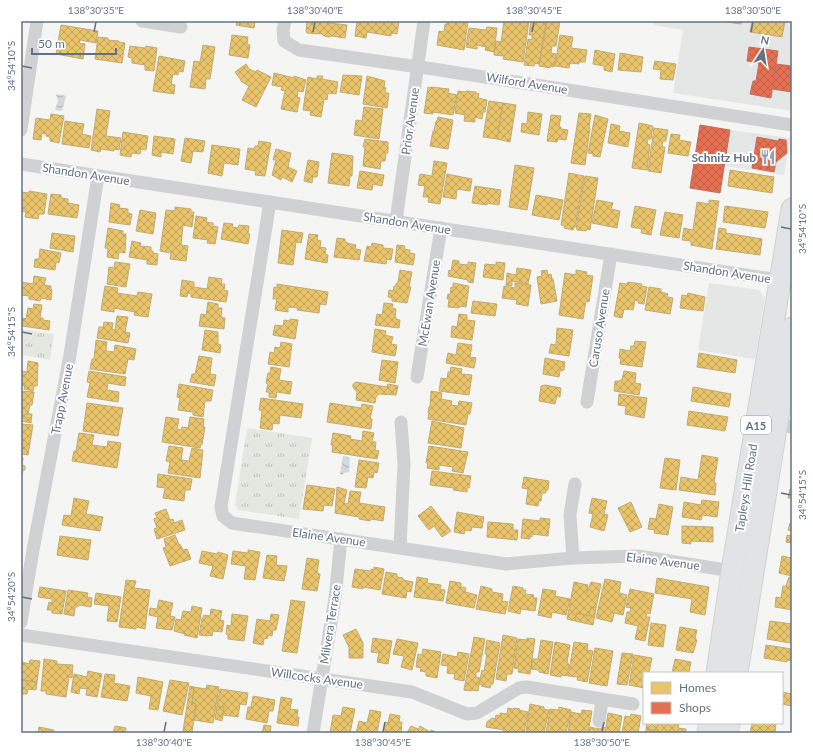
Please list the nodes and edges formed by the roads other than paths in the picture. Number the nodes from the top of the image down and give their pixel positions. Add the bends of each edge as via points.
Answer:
1 (37, 21) edge
2 (142, 21) edge
3 (285, 21) edge
4 (424, 21) edge
5 (181, 27) dead end
6 (418, 66) junction
7 (792, 125) edge
8 (21, 130) edge
9 (21, 164) edge
10 (98, 176) junction
11 (270, 202) junction
12 (792, 209) edge
13 (396, 221) junction
14 (441, 228) junction
15 (611, 254) junction
16 (786, 281) edge
17 (792, 328) edge
18 (417, 377) dead end
19 (587, 402) dead end
20 (401, 422) dead end
21 (775, 424) edge
22 (575, 484) dead end
23 (341, 539) junction
24 (400, 548) junction
25 (574, 558) junction
26 (732, 571) junction
27 (753, 574) junction
28 (21, 622) edge
29 (21, 634) edge
30 (717, 672) edge
31 (737, 672) edge
32 (321, 679) junction
33 (602, 700) junction
34 (633, 704) dead end
35 (599, 721) dead end
36 (312, 733) edge

1 - 8 street
2 - 5 street
3 - 6 street, Wilford Avenue via 284,41 298,50
4 - 6 street, Prior Avenue
6 - 7 street, Wilford Avenue
6 - 13 street, Prior Avenue
9 - 10 street, Shandon Avenue
10 - 11 street, Shandon Avenue
10 - 28 street, Trapp Avenue via 70,355
11 - 13 street, Shandon Avenue
11 - 23 street, Elaine Avenue via 221,507 223,516 232,523
12 - 16 main road, Tapleys Hill Road / A15
13 - 14 street, Shandon Avenue
14 - 15 street, Shandon Avenue
14 - 18 street, McEwan Avenue
15 - 16 street, Shandon Avenue
15 - 19 street, Caruso Avenue
16 - 21 main road, Tapleys Hill Road / A15
17 - 21 main road, Tapleys Hill Road / A15
20 - 24 street via 404,464
21 - 26 main road, Tapleys Hill Road / A15
21 - 27 main road, Tapleys Hill Road / A15
22 - 25 street via 570,515
23 - 24 street, Elaine Avenue
23 - 32 street, Milvera Terrace via 335,598
24 - 25 street, Elaine Avenue via 506,564
25 - 26 street, Elaine Avenue via 638,556
26 - 27 street, Elaine Avenue
26 - 30 main road, Tapleys Hill Road / A15
27 - 31 main road, Tapleys Hill Road / A15
29 - 32 street, Willcocks Avenue
32 - 33 street, Willcocks Avenue via 412,692 467,714 477,713 519,688
32 - 36 street, Milvera Terrace
33 - 34 street, Willcocks Avenue
33 - 35 street

